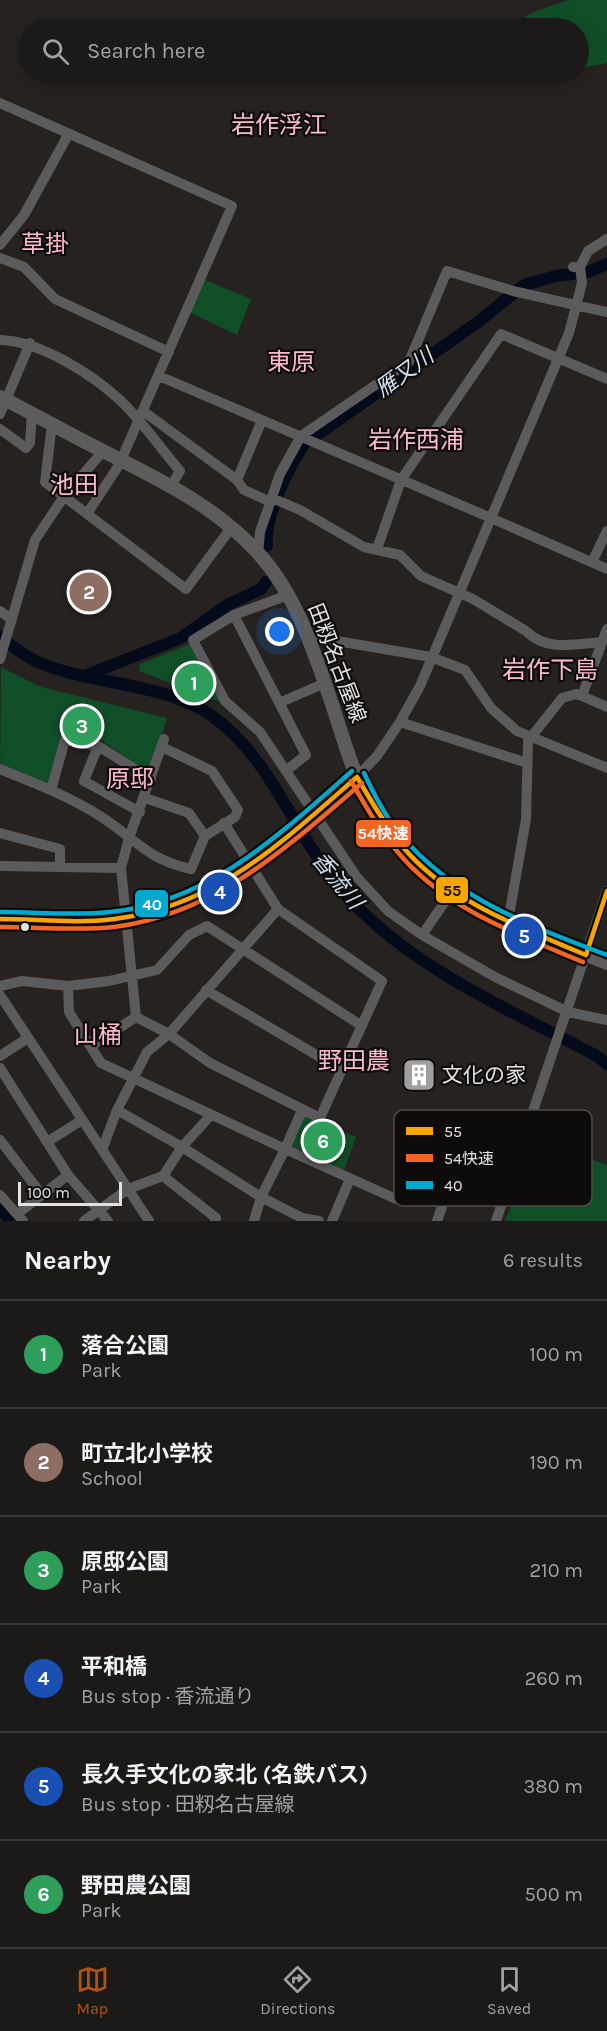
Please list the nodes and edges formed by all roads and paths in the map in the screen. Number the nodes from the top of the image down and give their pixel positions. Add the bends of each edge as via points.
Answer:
1 (0, 103) edge
2 (68, 135) junction
3 (607, 239) edge
4 (0, 245) edge
5 (0, 258) edge
6 (577, 306) junction
7 (607, 312) edge
8 (0, 339) edge
9 (30, 343) junction
10 (169, 352) junction
11 (559, 358) junction
12 (159, 376) junction
13 (607, 379) edge
14 (3, 399) edge
15 (143, 411) junction
16 (0, 414) edge
17 (32, 414) junction
18 (262, 420) junction
19 (137, 422) junction
20 (52, 424) junction
21 (0, 429) edge
22 (301, 436) junction
23 (103, 451) junction
24 (121, 459) junction
25 (237, 480) junction
26 (401, 480) junction
27 (171, 486) junction
28 (63, 498) junction
29 (275, 500) junction
30 (87, 514) junction
31 (491, 518) junction
32 (231, 528) junction
33 (607, 531) edge
34 (377, 549) junction
35 (258, 554) junction
36 (592, 562) junction
37 (607, 568) edge
38 (460, 593) junction
39 (288, 595) junction
40 (0, 611) edge
41 (234, 615) junction
42 (11, 623) junction
43 (607, 629) edge
44 (308, 636) junction
45 (602, 642) junction
46 (431, 657) junction
47 (0, 658) edge
48 (325, 682) junction
49 (582, 696) junction
50 (279, 703) junction
51 (607, 708) edge
52 (400, 722) junction
53 (531, 736) junction
54 (98, 746) junction
55 (526, 763) junction
56 (607, 768) edge
57 (0, 769) edge
58 (287, 770) junction
59 (357, 777) junction
60 (151, 779) junction
61 (51, 790) junction
62 (145, 798) junction
63 (140, 812) junction
64 (314, 814) junction
65 (224, 823) junction
66 (0, 833) edge
67 (205, 836) junction
68 (129, 838) junction
69 (0, 866) edge
70 (60, 866) junction
71 (121, 868) junction
72 (250, 868) junction
73 (607, 891) edge
74 (451, 893) junction
75 (604, 907) edge
76 (278, 909) junction
77 (125, 917) junction
78 (0, 920) edge
79 (508, 922) junction
80 (422, 935) junction
81 (244, 951) junction
82 (586, 955) junction
83 (607, 963) edge
84 (133, 975) junction
85 (0, 986) edge
86 (68, 986) junction
87 (206, 990) junction
88 (0, 995) edge
89 (568, 1012) junction
90 (136, 1017) junction
91 (607, 1020) edge
92 (362, 1026) junction
93 (169, 1034) junction
94 (28, 1038) junction
95 (91, 1046) junction
96 (0, 1056) edge
97 (0, 1068) edge
98 (342, 1070) junction
99 (133, 1080) junction
100 (117, 1110) junction
101 (302, 1110) junction
102 (534, 1110) edge
103 (211, 1115) junction
104 (82, 1120) junction
105 (0, 1140) edge
106 (47, 1142) junction
107 (182, 1147) junction
108 (285, 1149) junction
109 (102, 1150) junction
110 (68, 1175) junction
111 (163, 1176) junction
112 (350, 1179) junction
113 (128, 1189) junction
114 (0, 1195) edge
115 (42, 1195) junction
116 (261, 1197) junction
117 (394, 1198) edge
118 (442, 1206) edge
119 (501, 1206) edge
120 (98, 1210) junction
121 (20, 1218) edge
122 (302, 1219) edge
123 (84, 1221) edge
124 (108, 1221) edge
125 (149, 1221) edge
126 (215, 1221) edge
127 (254, 1221) edge
128 (319, 1221) edge
129 (332, 1221) edge
130 (437, 1221) edge
131 (496, 1221) edge

1 - 2 street
2 - 4 street via 28,208
2 - 10 street via 232,206
3 - 6 street via 588,251 579,270
5 - 10 street via 24,267 60,302
6 - 7 street
6 - 11 street
6 - 22 street via 447,272 409,362
8 - 9 street
9 - 14 street
9 - 19 street via 89,377 121,402
10 - 12 street
11 - 13 street
11 - 26 street via 501,334
11 - 31 street
12 - 15 street
12 - 18 street
14 - 16 street
14 - 17 main road, 田籾名古屋線
15 - 19 street
15 - 25 street
17 - 20 main road, 田籾名古屋線
17 - 21 street via 30,443 26,448
18 - 22 street
18 - 25 street
19 - 24 street
19 - 27 street via 180,471
20 - 23 main road, 田籾名古屋線
20 - 28 street via 45,482
22 - 26 street
22 - 29 street via 280,474
23 - 24 main road, 田籾名古屋線
23 - 28 street
24 - 27 main road, 田籾名古屋線
24 - 30 street
25 - 29 street via 244,490
26 - 31 street
26 - 34 street
27 - 32 main road, 田籾名古屋線
28 - 30 street
28 - 42 street via 35,540
29 - 34 street via 364,547
29 - 35 street via 260,532
30 - 32 street via 186,589
31 - 36 street
31 - 38 street
32 - 35 main road, 田籾名古屋線
33 - 36 street
34 - 38 street via 400,555 421,576
35 - 39 main road, 田籾名古屋線
36 - 37 street
38 - 45 street via 533,638 559,646
38 - 46 street
39 - 41 street
39 - 44 main road, 田籾名古屋線
40 - 42 street
41 - 50 street
41 - 58 street via 193,640 225,701 260,732
42 - 47 street
43 - 45 street
44 - 46 street
44 - 48 main road, 田籾名古屋線
45 - 49 street
46 - 52 street
46 - 53 street via 465,670 498,716
48 - 50 street
48 - 59 main road, 田籾名古屋線
49 - 51 street
49 - 53 street via 562,698
50 - 58 street via 306,755
52 - 55 street
52 - 59 street
53 - 55 street
53 - 56 street
54 - 60 street
54 - 61 street via 65,740
54 - 63 street via 84,781
55 - 79 street via 526,819
57 - 61 street
58 - 64 street
59 - 64 street
59 - 74 main road, 田籾名古屋線 via 388,831 420,867
60 - 62 street
60 - 65 street via 164,744 212,771 238,810 235,817
61 - 68 street via 100,816
62 - 63 street
62 - 67 street via 189,813
63 - 68 street
64 - 72 street
64 - 80 street via 356,876 388,911
65 - 67 street
65 - 72 street
66 - 70 street via 60,849
67 - 68 street via 191,868 146,852
68 - 71 street
69 - 70 street
70 - 71 street
71 - 77 street
72 - 76 street
72 - 77 street via 188,902
73 - 75 street
74 - 79 main road, 田籾名古屋線
74 - 80 street
75 - 82 street
76 - 81 street
76 - 92 street via 382,981
77 - 78 street
77 - 84 street
79 - 82 main road, 田籾名古屋線
80 - 89 street via 495,977
81 - 84 street via 207,926 189,934 157,970
81 - 87 street
81 - 92 street
82 - 83 main road, 田籾名古屋線
82 - 89 street
84 - 86 street
84 - 90 street
85 - 86 street via 22,981
86 - 95 street via 69,1012
87 - 93 street
87 - 98 street
88 - 94 street
89 - 91 street
89 - 102 street
90 - 93 street
90 - 95 street
92 - 98 street
93 - 99 street via 151,1048
93 - 101 street via 210,1063
94 - 96 street
94 - 104 street
95 - 99 street via 101,1063
97 - 106 street
98 - 101 street via 320,1118
99 - 100 street
99 - 103 street
100 - 107 street
100 - 109 street
101 - 108 street
103 - 107 street
103 - 108 street
104 - 106 street
104 - 109 street
105 - 115 street
106 - 110 street
107 - 111 street
107 - 116 street
108 - 112 street
108 - 116 street
109 - 113 street
110 - 115 street
110 - 120 street
111 - 113 street
111 - 126 street
112 - 117 street
112 - 129 street
113 - 120 street
113 - 125 street
114 - 121 street
115 - 121 street
116 - 122 street
116 - 127 street
118 - 130 street
119 - 131 street
120 - 123 street
120 - 124 street
122 - 128 street

